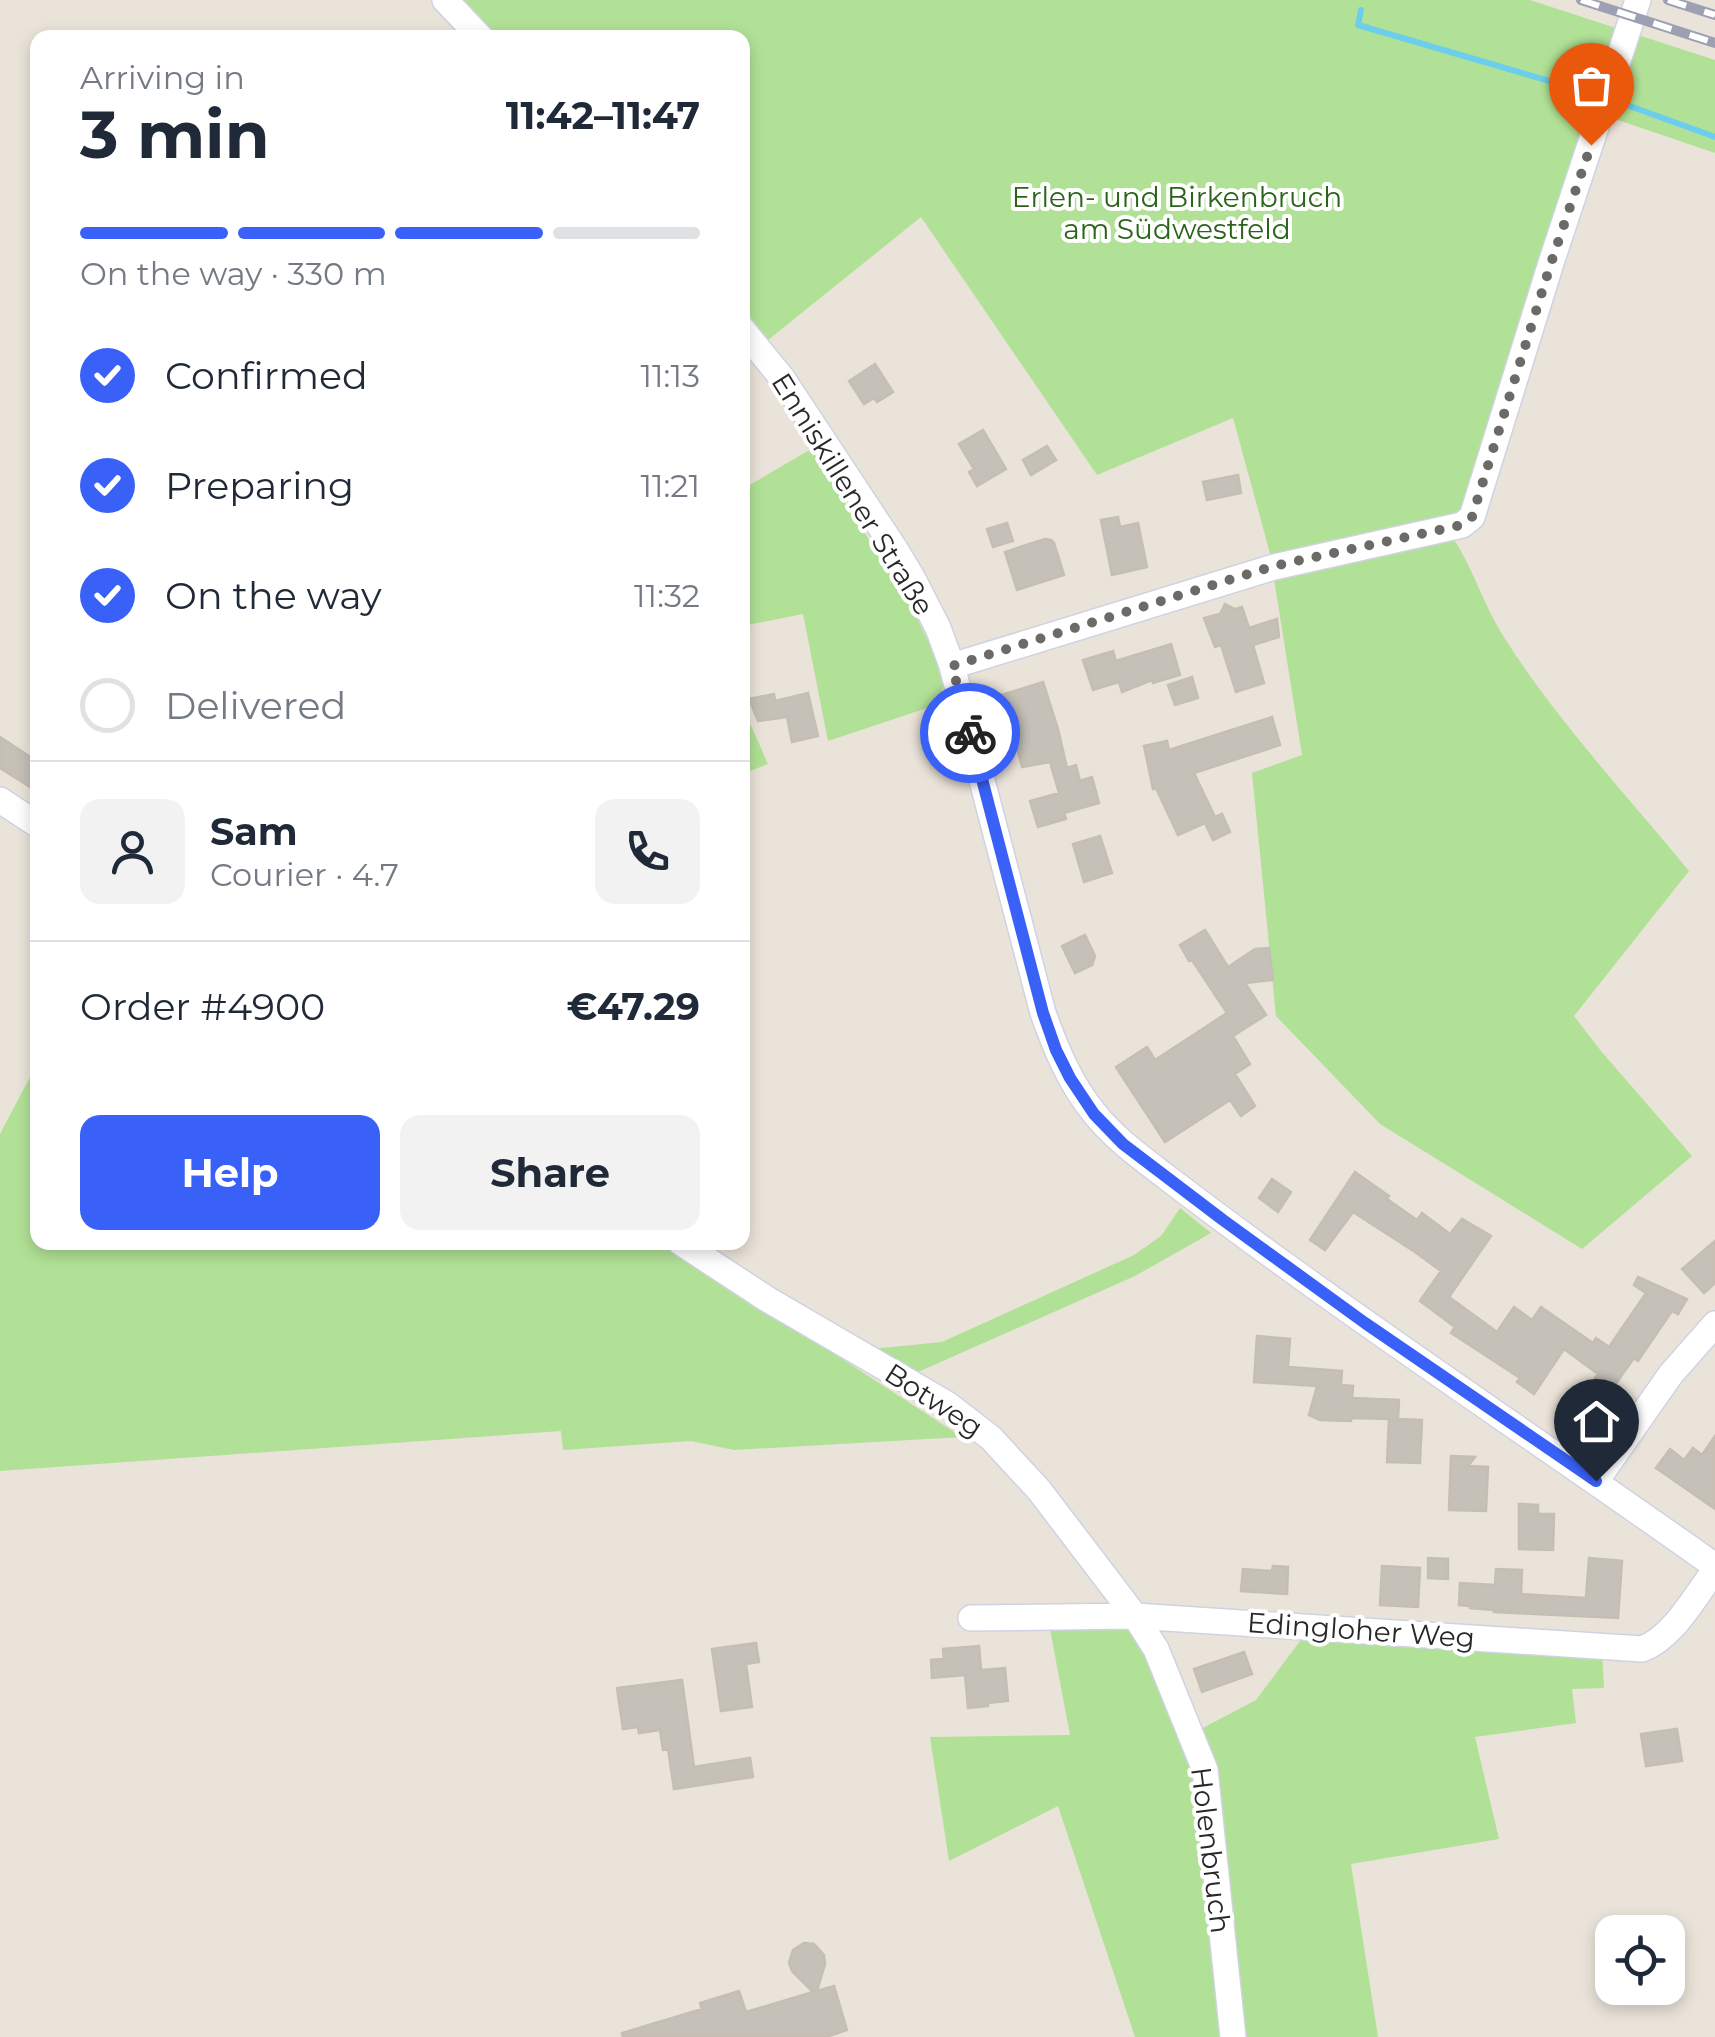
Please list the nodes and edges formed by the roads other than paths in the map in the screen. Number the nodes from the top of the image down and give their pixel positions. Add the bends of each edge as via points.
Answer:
1 (445, 0) edge
2 (1638, 0) edge
3 (473, 30) edge
4 (750, 339) edge
5 (952, 666) junction
6 (0, 800) edge
7 (30, 820) edge
8 (692, 1250) edge
9 (1715, 1324) edge
10 (1596, 1481) junction
11 (1715, 1568) edge
12 (1136, 1616) junction
13 (971, 1618) dead end
14 (1233, 2037) edge

1 - 3 street
2 - 5 street via 1472,517 1462,525 1274,566
4 - 5 street, Enniskillener Straße via 914,579
5 - 10 street, Enniskillener Straße via 1043,1013 1070,1078 1094,1114 1223,1220
6 - 7 street
8 - 12 street, Botweg via 992,1438
9 - 10 street
10 - 11 street, Enniskillener Straße
11 - 12 street, Edingloher Weg via 1666,1635 1642,1649
12 - 13 street, Edingloher Weg
12 - 14 street, Holenbruch via 1204,1770

